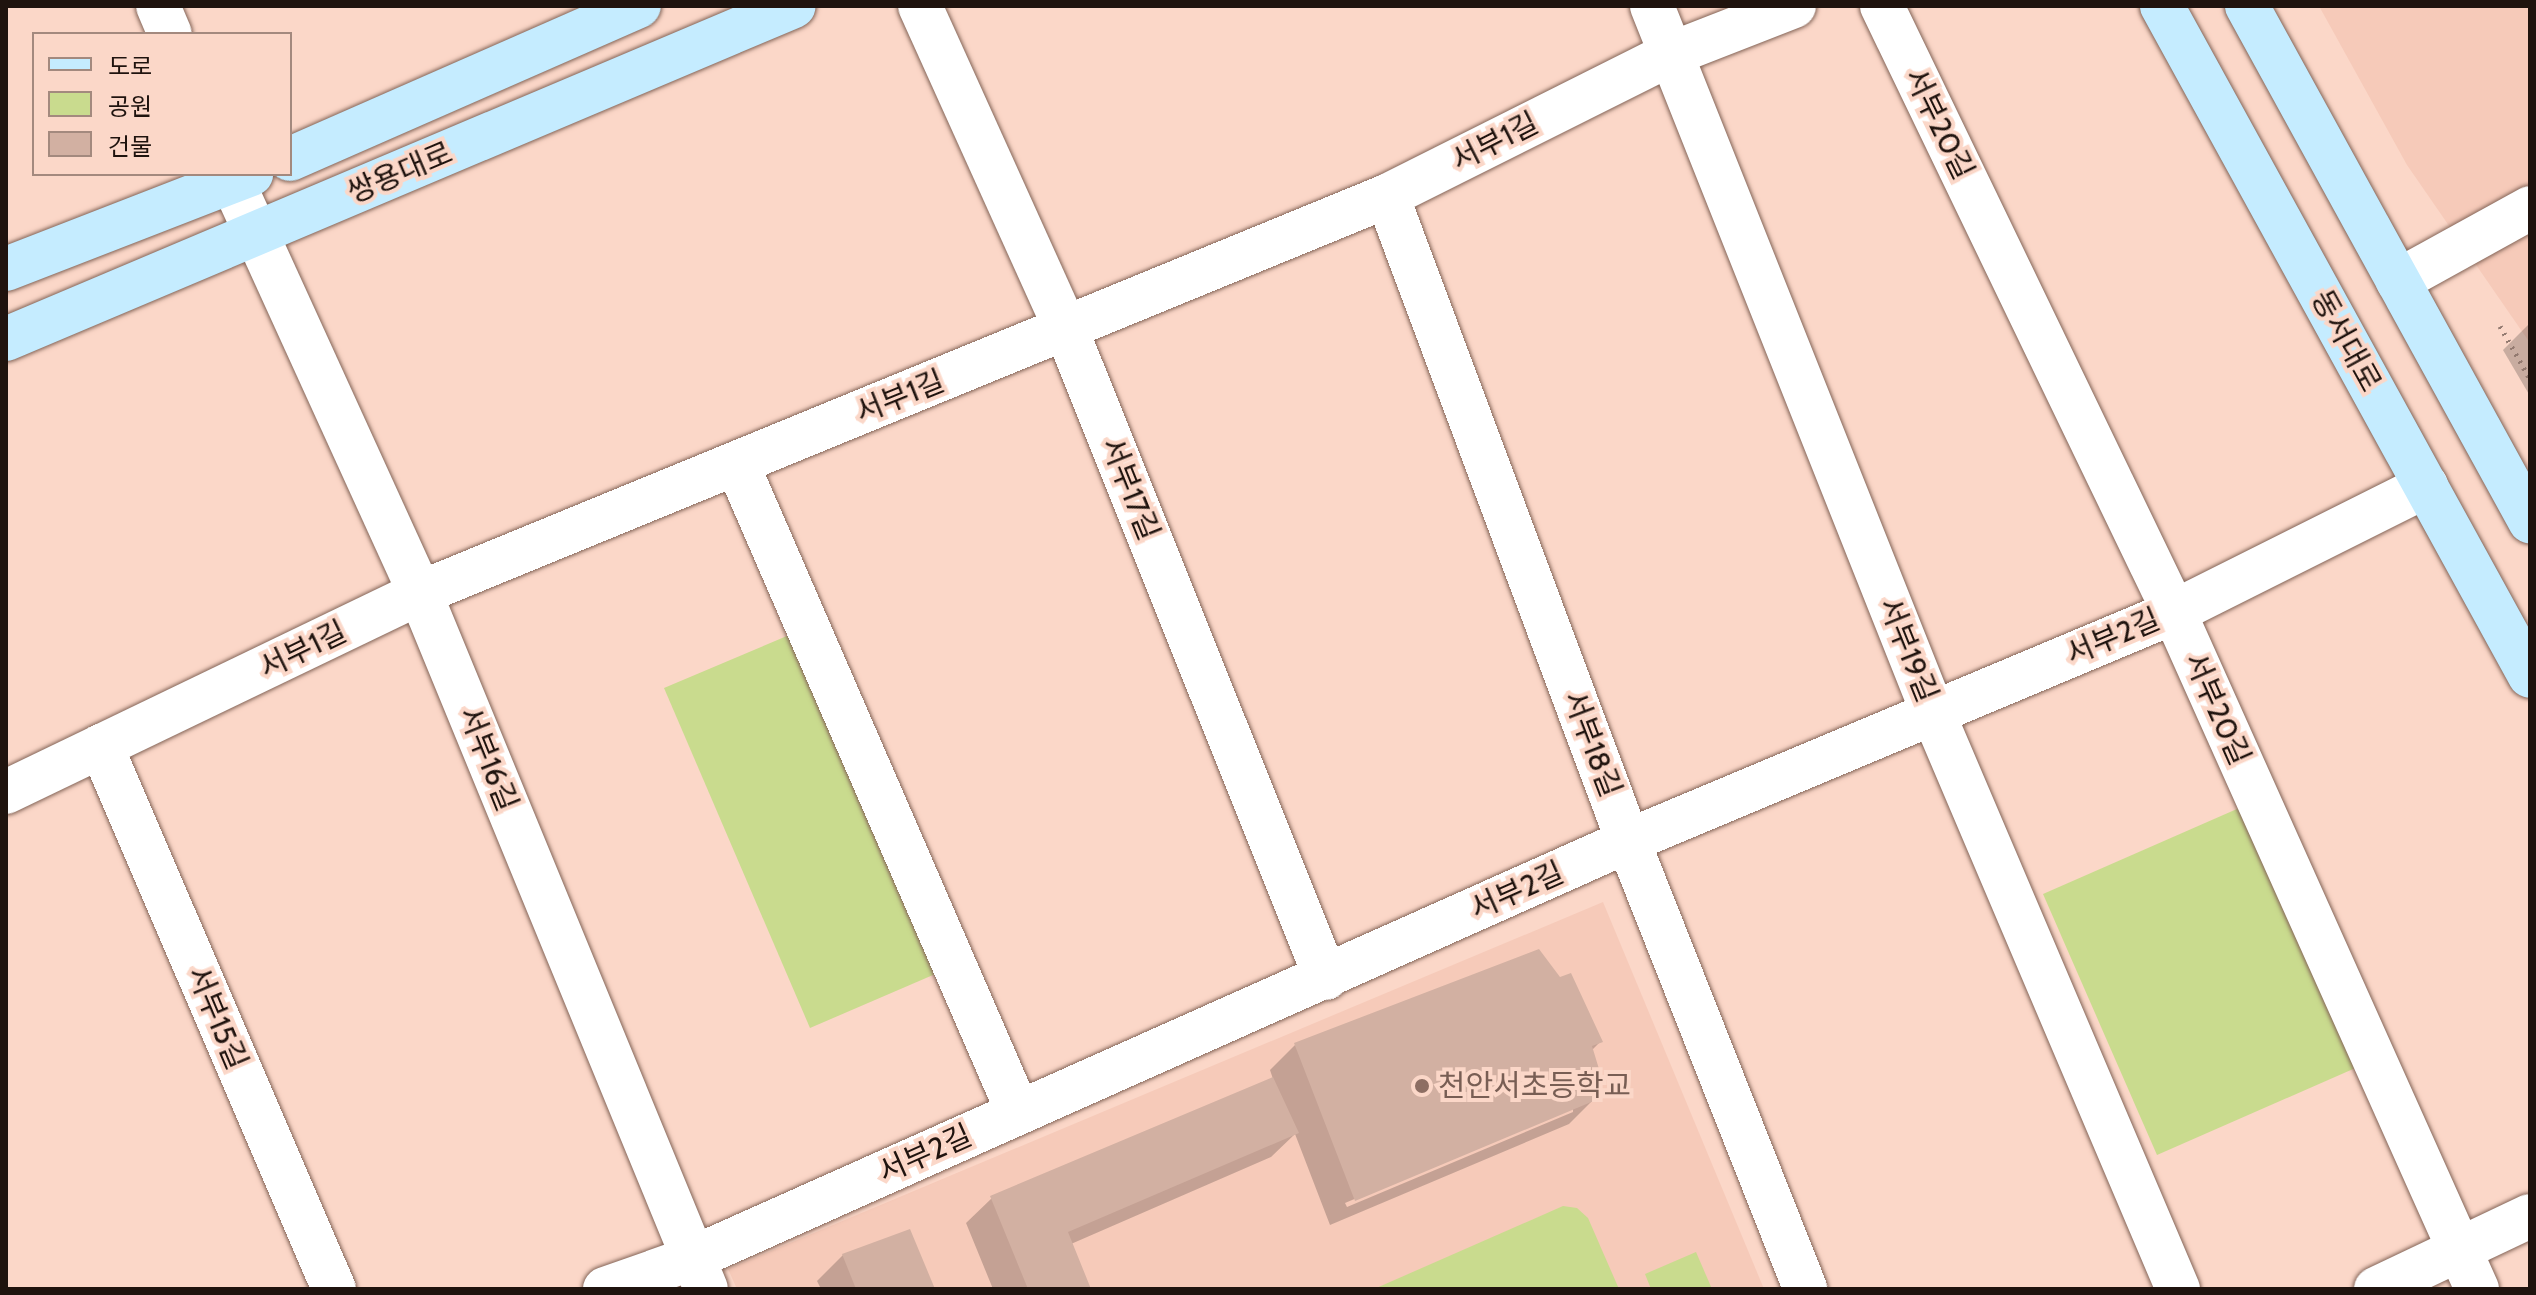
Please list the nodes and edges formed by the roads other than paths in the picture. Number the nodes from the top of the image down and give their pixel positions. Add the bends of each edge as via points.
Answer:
1 (158, 6) edge
2 (639, 6) edge
3 (794, 6) edge
4 (920, 6) edge
5 (1652, 6) edge
6 (1794, 6) edge
7 (1882, 6) edge
8 (2162, 6) edge
9 (2247, 6) edge
10 (169, 32) edge
11 (1671, 54) junction
12 (292, 158) edge
13 (238, 176) edge
14 (1387, 196) junction
15 (2530, 208) edge
16 (257, 234) junction
17 (6, 269) edge
18 (2398, 281) junction
19 (1066, 329) junction
20 (6, 339) edge
21 (737, 464) junction
22 (2426, 486) junction
23 (2530, 521) edge
24 (420, 593) junction
25 (2174, 612) junction
26 (2530, 676) edge
27 (1933, 713) junction
28 (101, 746) junction
29 (6, 792) edge
30 (1628, 841) junction
31 (1326, 978) junction
32 (1018, 1112) junction
33 (2530, 1216) edge
34 (2458, 1249) junction
35 (699, 1274) edge
36 (334, 1289) edge
37 (605, 1289) edge
38 (1805, 1289) edge
39 (2178, 1289) edge
40 (2376, 1289) edge
41 (2477, 1289) edge

1 - 10 street
2 - 12 main road, 쌍용대로
3 - 16 main road, 쌍용대로
4 - 19 street, 서부17길
5 - 11 street, 서부19길
6 - 11 street, 서부1길
7 - 25 street, 서부20길
8 - 22 main road, 동서대로
9 - 18 main road
11 - 14 street, 서부1길
11 - 27 street, 서부19길
13 - 16 street, 서부16길
13 - 17 main road
14 - 19 street, 서부1길
14 - 30 street, 서부18길
15 - 18 street
16 - 20 main road, 쌍용대로
16 - 24 street, 서부16길
18 - 23 main road
19 - 21 street, 서부1길
19 - 31 street, 서부17길
21 - 24 street, 서부1길
21 - 32 street
22 - 25 street, 서부2길
22 - 26 main road, 동서대로
24 - 28 street, 서부1길
24 - 35 street, 서부16길
25 - 27 street, 서부2길
25 - 34 street, 서부20길
27 - 30 street, 서부2길
27 - 39 street, 서부19길
28 - 29 street, 서부1길
28 - 36 street, 서부15길
30 - 31 street, 서부2길
30 - 38 street, 서부18길
31 - 32 street, 서부2길
32 - 35 street, 서부2길
33 - 34 street
34 - 40 street
34 - 41 street, 서부20길
35 - 37 street, 서부2길

